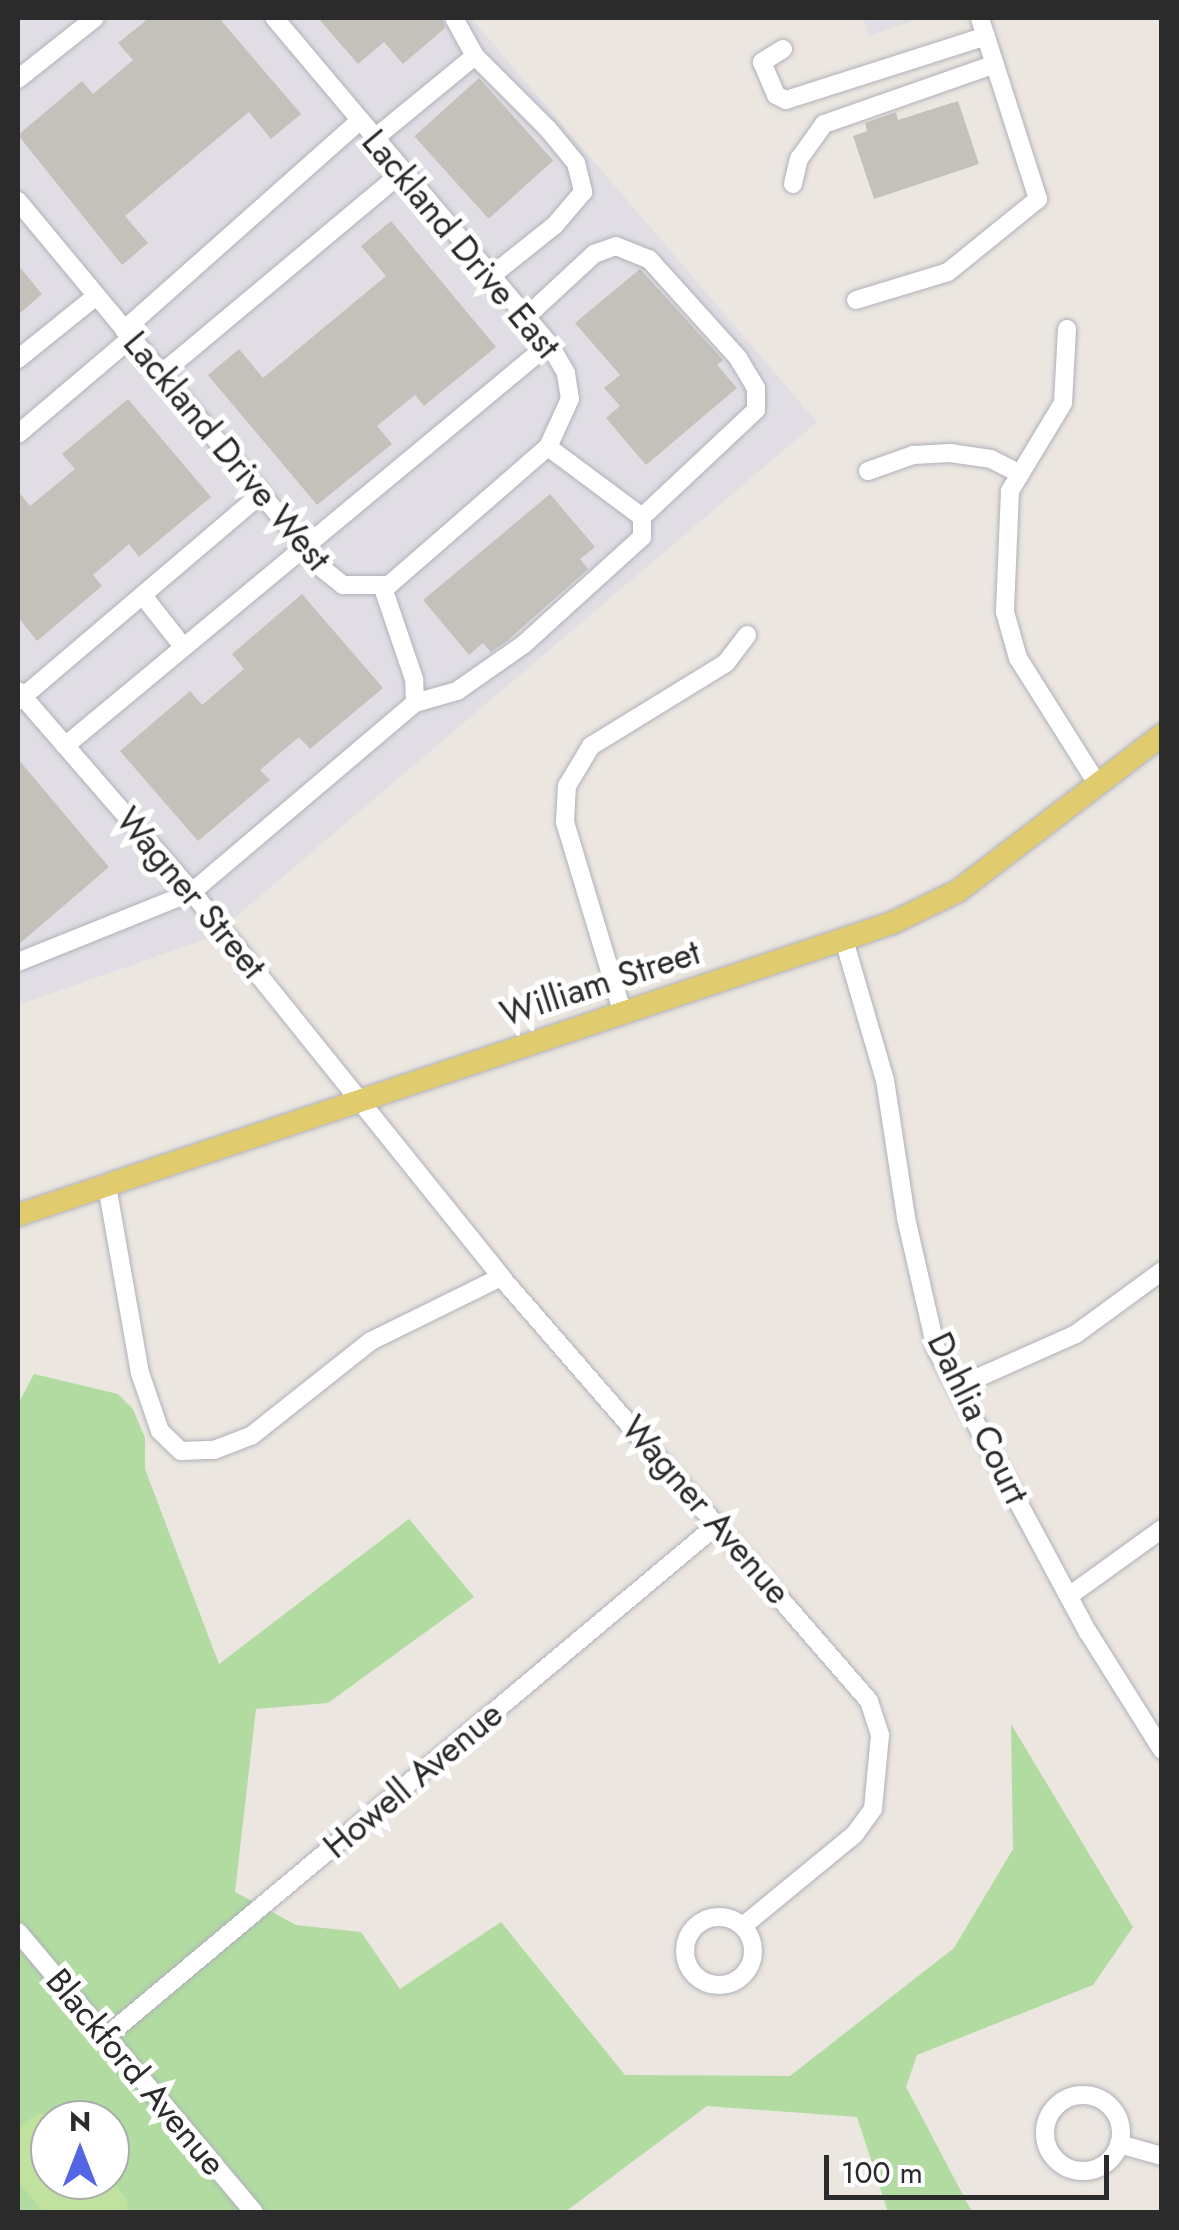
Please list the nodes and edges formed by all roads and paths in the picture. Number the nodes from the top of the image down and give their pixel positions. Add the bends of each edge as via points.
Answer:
1 (95, 18) edge
2 (274, 18) edge
3 (454, 18) edge
4 (983, 27) edge
5 (783, 49) dead end
6 (475, 56) junction
7 (995, 64) junction
8 (18, 79) edge
9 (359, 121) junction
10 (375, 138) junction
11 (404, 172) junction
12 (794, 184) dead end
13 (18, 202) edge
14 (491, 276) junction
15 (96, 296) junction
16 (856, 300) dead end
17 (526, 316) junction
18 (1068, 329) dead end
19 (128, 334) junction
20 (549, 344) junction
21 (18, 359) edge
22 (160, 374) junction
23 (18, 434) edge
24 (548, 447) junction
25 (868, 471) dead end
26 (1020, 474) junction
27 (260, 494) junction
28 (642, 516) junction
29 (302, 544) junction
30 (382, 586) junction
31 (144, 596) junction
32 (747, 635) dead end
33 (181, 644) junction
34 (19, 696) edge
35 (415, 703) junction
36 (1162, 735) edge
37 (65, 746) junction
38 (1098, 785) junction
39 (192, 892) junction
40 (844, 940) junction
41 (18, 962) edge
42 (622, 1011) junction
43 (360, 1098) junction
44 (107, 1186) junction
45 (18, 1215) edge
46 (1162, 1270) edge
47 (502, 1277) junction
48 (957, 1387) junction
49 (718, 1524) junction
50 (1162, 1528) edge
51 (1069, 1596) junction
52 (1162, 1750) edge
53 (743, 1926) dead end
54 (18, 1932) edge
55 (108, 2035) junction
56 (1119, 2144) junction
57 (1162, 2156) edge
58 (254, 2212) edge

1 - 8 street
2 - 9 street, Lackland Drive East
3 - 6 street
4 - 5 street via 786,100 776,95 762,62
4 - 7 street
6 - 10 street
6 - 14 street via 548,129 584,178 576,206
7 - 12 street via 824,124 799,159
7 - 16 street via 1038,199 948,272
9 - 10 street, Lackland Drive East
9 - 19 street via 185,270
10 - 11 street, Lackland Drive East
11 - 14 street, Lackland Drive East
11 - 22 street
13 - 15 street, Lackland Drive West
14 - 17 street, Lackland Drive East
15 - 19 street, Lackland Drive West
15 - 21 street
17 - 20 street, Lackland Drive East
17 - 28 street via 594,254 616,246 649,259 738,358 756,388 756,410
18 - 26 street via 1063,404
19 - 22 street, Lackland Drive West
19 - 23 street
20 - 24 street, Lackland Drive East via 566,373 570,399
20 - 29 street
22 - 27 street, Lackland Drive West
24 - 28 street
24 - 30 street, Lackland Drive East
25 - 26 street via 913,455 950,453 992,459
26 - 38 street via 1010,491 1003,550 1005,612 1018,658
27 - 29 street, Lackland Drive West
27 - 31 street
28 - 35 street via 642,537 523,645 457,691
29 - 30 street, Lackland Drive West via 343,585
29 - 33 street
30 - 35 street via 414,679
31 - 33 street
31 - 34 street
32 - 42 street via 726,663 590,746 567,786 565,822
33 - 37 street
34 - 37 street, Wagner Street
35 - 39 street
36 - 38 main road, William Street
37 - 39 street, Wagner Street
38 - 40 main road, William Street via 958,891
39 - 41 street
39 - 43 street, Wagner Street
40 - 42 main road, William Street
40 - 48 street, Dahlia Court via 885,1080 906,1218 936,1349
42 - 43 main road, William Street
43 - 44 main road, William Street
43 - 47 street, Wagner Avenue
44 - 45 main road, William Street
44 - 47 street via 140,1374 170,1446 214,1450 251,1436 371,1341
46 - 48 street via 1076,1334
47 - 49 street, Wagner Avenue
48 - 51 street, Dahlia Court
49 - 53 street, Wagner Avenue via 848,1672 880,1734 873,1808 855,1834
49 - 55 street, Howell Avenue
50 - 51 street
51 - 52 street, Dahlia Court
54 - 55 street, Blackford Avenue
55 - 58 street, Blackford Avenue
56 - 56 street via 1116,2114 1091,2096 1061,2102 1047,2121 1050,2152 1075,2170 1105,2164
56 - 57 street

